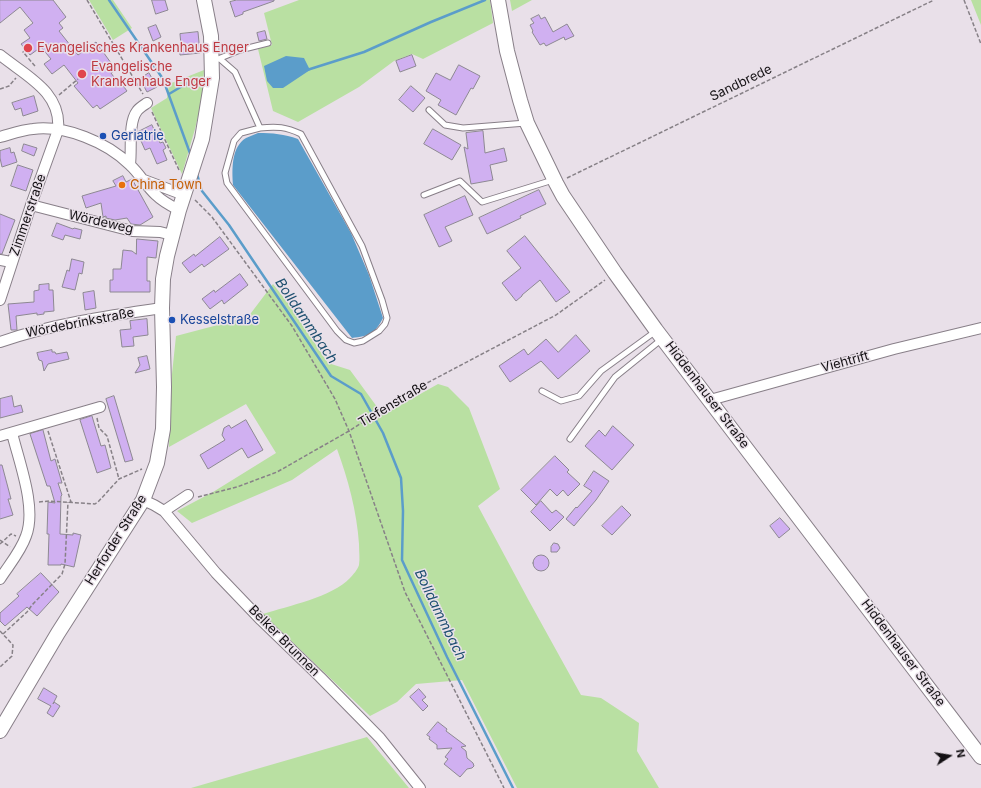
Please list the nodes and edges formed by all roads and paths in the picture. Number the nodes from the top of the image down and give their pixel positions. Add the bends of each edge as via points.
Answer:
1 (87, 0) edge
2 (204, 0) edge
3 (498, 0) edge
4 (934, 0) edge
5 (964, 0) edge
6 (268, 43) dead end
7 (981, 44) edge
8 (26, 50) dead end
9 (0, 55) edge
10 (216, 59) junction
11 (35, 66) dead end
12 (78, 79) dead end
13 (11, 85) dead end
14 (0, 89) edge
15 (52, 100) junction
16 (147, 103) junction
17 (429, 110) dead end
18 (527, 122) junction
19 (260, 128) junction
20 (58, 130) junction
21 (0, 137) edge
22 (130, 164) junction
23 (143, 180) junction
24 (555, 181) junction
25 (185, 191) junction
26 (424, 195) dead end
27 (31, 205) junction
28 (179, 210) junction
29 (172, 235) junction
30 (0, 260) edge
31 (11, 262) junction
32 (615, 273) junction
33 (0, 300) edge
34 (162, 308) junction
35 (981, 328) edge
36 (660, 334) junction
37 (0, 342) edge
38 (542, 391) dead end
39 (710, 400) junction
40 (100, 407) joint
41 (46, 423) junction
42 (349, 431) junction
43 (12, 433) junction
44 (0, 436) edge
45 (570, 439) dead end
46 (157, 463) junction
47 (119, 479) junction
48 (188, 495) joint
49 (143, 500) junction
50 (69, 502) junction
51 (29, 504) junction
52 (164, 511) junction
53 (25, 538) junction
54 (0, 540) edge
55 (1, 543) edge
56 (17, 552) junction
57 (0, 578) edge
58 (0, 631) edge
59 (3, 634) junction
60 (0, 667) edge
61 (0, 731) edge
62 (981, 757) edge
63 (420, 788) edge
64 (504, 788) edge

1 - 16 path
2 - 10 street, Herforder Straße
3 - 18 street, Hiddenhauser Straße via 512,73
4 - 24 path, Sandbrede
5 - 7 path
6 - 10 lane
8 - 11 path via 23,52
9 - 15 street via 43,87
10 - 19 lane via 235,72
10 - 25 street, Herforder Straße via 202,138
12 - 15 path
13 - 14 path
15 - 20 street via 58,116
16 - 22 street via 137,111 131,128
16 - 25 path
17 - 18 lane via 445,125 463,128
18 - 24 street, Hiddenhauser Straße
19 - 19 lane via 289,128 301,134 362,246 387,318 379,331 363,341 350,342 337,331 226,183 225,173 234,141 241,133
20 - 21 street via 32,129
20 - 22 street via 91,139 111,149
20 - 27 street, Zimmerstraße
22 - 23 street
23 - 25 street
23 - 28 street via 156,195
24 - 26 lane via 482,202 460,181
24 - 32 street, Hiddenhauser Straße
25 - 28 street, Herforder Straße
25 - 42 path via 212,217 292,326 335,399
27 - 29 street, Wördeweg via 132,232 160,232
27 - 31 street, Zimmerstraße
28 - 29 street, Herforder Straße
29 - 34 street, Herforder Straße via 163,279
30 - 31 street
31 - 33 street, Zimmerstraße
32 - 36 street, Hiddenhauser Straße
32 - 42 path, Tiefenstraße via 556,315 408,393
34 - 37 street, Wördebrinkstraße via 69,323
34 - 46 street, Herforder Straße via 163,429
35 - 39 street, Viehtrift via 894,349
36 - 38 lane via 600,371 579,396 561,401
36 - 39 street, Hiddenhauser Straße
36 - 45 lane via 615,377
39 - 62 street, Hiddenhauser Straße
40 - 41 street
40 - 47 path via 102,415 97,419 99,428 107,436
41 - 43 street
41 - 50 path via 65,481
42 - 48 path, Tiefenstraße via 277,472 237,487 198,497
42 - 64 path via 405,592
43 - 44 street
43 - 51 street
46 - 47 path
46 - 49 street, Herforder Straße
47 - 50 path via 95,504
48 - 52 street
49 - 52 street, Belker Brunnen
49 - 61 street, Herforder Straße via 58,633
50 - 51 path
50 - 59 path via 66,564 62,574
51 - 53 street via 29,527
52 - 63 street, Belker Brunnen via 251,609 380,738
53 - 55 path via 11,534
53 - 56 street
54 - 55 path
55 - 56 path
56 - 57 street
58 - 59 path
59 - 60 path via 13,645 12,656

